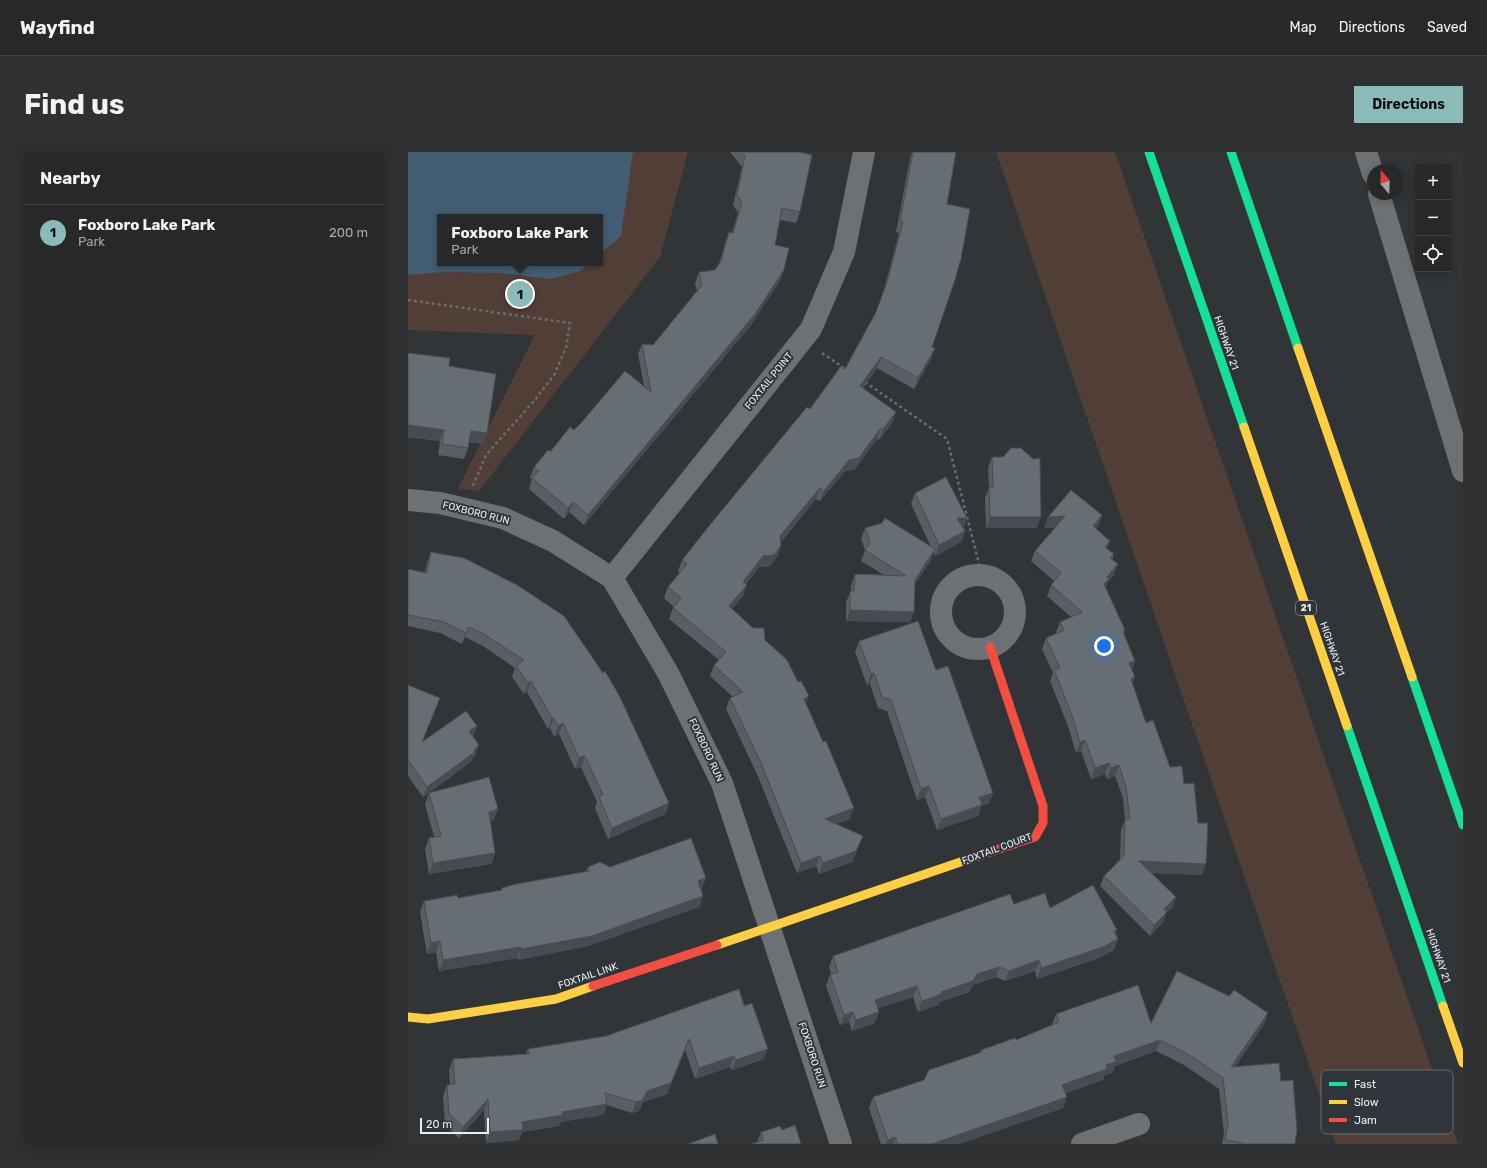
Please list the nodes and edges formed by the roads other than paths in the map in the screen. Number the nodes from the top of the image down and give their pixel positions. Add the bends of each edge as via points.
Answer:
1 (864, 152) edge
2 (1149, 152) edge
3 (1231, 152) edge
4 (1366, 152) edge
5 (1370, 164) edge
6 (1381, 200) edge
7 (1463, 471) edge
8 (408, 500) edge
9 (612, 578) junction
10 (990, 647) junction
11 (1463, 825) edge
12 (769, 926) junction
13 (408, 1018) edge
14 (1463, 1063) edge
15 (1139, 1124) dead end
16 (841, 1144) edge
17 (1082, 1144) edge

1 - 9 street, FOXTAIL POINT via 844,252 811,329
2 - 14 main road, HIGHWAY 21 / 21
3 - 11 main road
4 - 5 street
6 - 7 street
8 - 9 street, FOXBORO RUN via 440,503 503,518 552,541
9 - 12 street, FOXBORO RUN via 668,673 722,783
10 - 10 street via 971,649 960,645 950,638 944,627 941,603 954,583 965,577 990,576 1001,582 1015,603 1016,616 1012,628 1005,638
10 - 12 main road, FOXTAIL COURT via 1043,806 1044,823 1035,837
12 - 13 main road, FOXTAIL LINK via 556,999 428,1019
12 - 16 street, FOXBORO RUN
15 - 17 street

